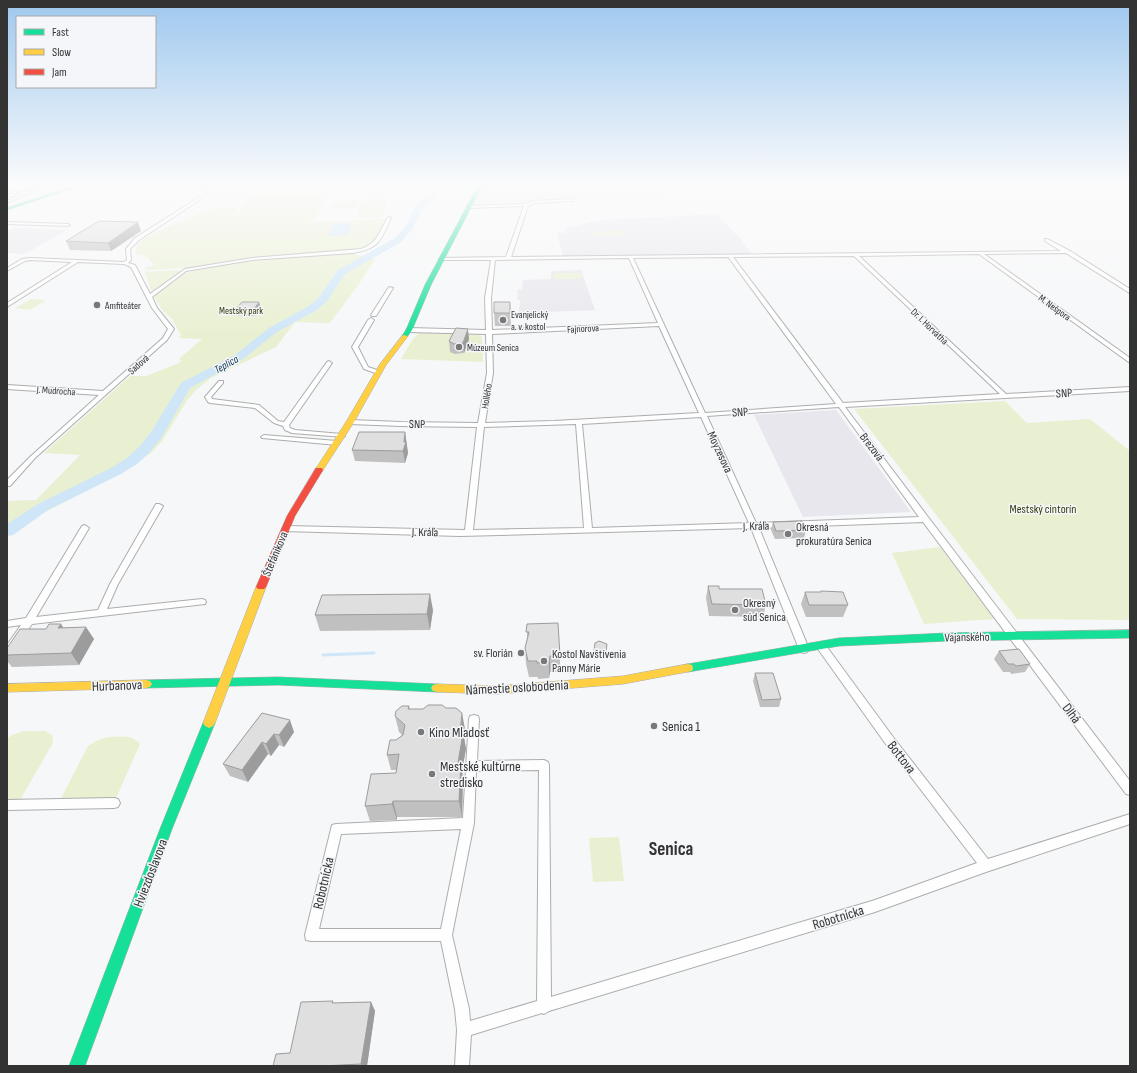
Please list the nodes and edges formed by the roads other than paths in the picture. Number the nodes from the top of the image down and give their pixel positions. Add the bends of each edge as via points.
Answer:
1 (142, 236) edge
2 (380, 236) edge
3 (453, 236) edge
4 (515, 236) edge
5 (1047, 240) dead end
6 (1068, 252) junction
7 (981, 254) junction
8 (856, 255) junction
9 (731, 257) junction
10 (631, 258) junction
11 (441, 259) junction
12 (508, 259) junction
13 (78, 260) junction
14 (493, 260) junction
15 (125, 263) junction
16 (7, 270) edge
17 (391, 288) dead end
18 (1130, 291) edge
19 (150, 296) junction
20 (7, 305) edge
21 (662, 324) junction
22 (409, 330) junction
23 (489, 332) junction
24 (1130, 361) edge
25 (329, 363) dead end
26 (378, 372) junction
27 (221, 382) dead end
28 (7, 387) edge
29 (1130, 389) edge
30 (104, 393) junction
31 (1005, 396) junction
32 (840, 405) junction
33 (703, 414) junction
34 (350, 422) junction
35 (579, 422) junction
36 (286, 425) junction
37 (481, 425) junction
38 (264, 437) dead end
39 (339, 440) junction
40 (7, 484) edge
41 (159, 506) dead end
42 (925, 519) junction
43 (754, 526) junction
44 (85, 528) dead end
45 (286, 529) junction
46 (588, 530) junction
47 (469, 532) junction
48 (202, 602) dead end
49 (101, 613) junction
50 (29, 621) junction
51 (7, 624) edge
52 (1130, 634) edge
53 (1014, 636) junction
54 (821, 646) junction
55 (804, 649) junction
56 (7, 652) edge
57 (226, 681) junction
58 (7, 688) edge
59 (474, 719) dead end
60 (472, 766) junction
61 (1130, 790) edge
62 (114, 803) dead end
63 (7, 805) edge
64 (1130, 820) edge
65 (468, 823) junction
66 (986, 866) junction
67 (446, 935) junction
68 (544, 1007) junction
69 (464, 1030) junction
70 (78, 1066) edge
71 (462, 1066) edge

1 - 15 street via 128,249 129,260
2 - 19 street via 377,242 364,250 353,252 252,259 186,270
3 - 11 main road, Štefánikova
4 - 12 street
5 - 6 street
6 - 7 street
6 - 18 street
7 - 8 street
7 - 24 street, M. Nešpora
8 - 9 street
8 - 31 street, Dr. I. Horvátha
9 - 10 street
9 - 32 street, Brezová
10 - 12 street
10 - 21 street, Moyzesova
11 - 14 street
11 - 22 main road, Štefánikova
12 - 14 street
13 - 15 street
13 - 16 street via 24,260
13 - 20 street
14 - 23 street, Hollého via 488,298
15 - 19 street, Sadová via 133,266
17 - 26 street via 354,347 366,368
19 - 30 street, Sadová via 155,308 171,329 166,339
21 - 23 street, Fajnorova
21 - 33 street, Moyzesova
22 - 23 street, Fajnorova
22 - 26 main road, Štefánikova
23 - 37 street, Hollého via 490,373
25 - 36 street
26 - 34 main road, Štefánikova
27 - 36 street via 208,397 210,401 257,406 276,422
28 - 30 street, J. Mudrocha
29 - 31 street, SNP
30 - 40 street, Sadová
31 - 32 street, SNP
32 - 33 street, SNP
32 - 42 street, Brezová
33 - 35 street, SNP
33 - 43 street, Moyzesova
34 - 37 street, SNP
34 - 39 main road, Štefánikova
35 - 37 street, SNP
35 - 46 street
36 - 39 street via 287,430 294,432
37 - 47 street, Hollého
38 - 39 street
39 - 45 main road, Štefánikova via 302,496
41 - 49 street via 114,584
42 - 43 street, J. Kráľa
42 - 53 street, Brezová
43 - 46 street, J. Kráľa
43 - 55 street, Moyzesova
44 - 50 street
45 - 47 street, J. Kráľa
45 - 57 main road, Štefánikova
46 - 47 street, J. Kráľa
48 - 49 street
49 - 50 street
50 - 51 street
50 - 56 street
52 - 53 main road, Vajanského
53 - 54 main road, Vajanského via 897,638
53 - 61 street, Dlhá
54 - 55 main road, Vajanského
54 - 66 street, Bottova
55 - 57 main road, Námestie oslobodenia via 622,680 497,690
57 - 58 main road, Hurbanova
57 - 70 main road, Hviezdoslavova via 143,890
59 - 60 street
60 - 65 street
60 - 68 street via 544,765
62 - 63 street
64 - 66 street, Robotnícka
65 - 67 street
65 - 67 street, Robotnícka via 336,829 311,935
66 - 68 street, Robotnícka via 875,906
67 - 69 street
68 - 69 street, Robotnícka
69 - 71 street

